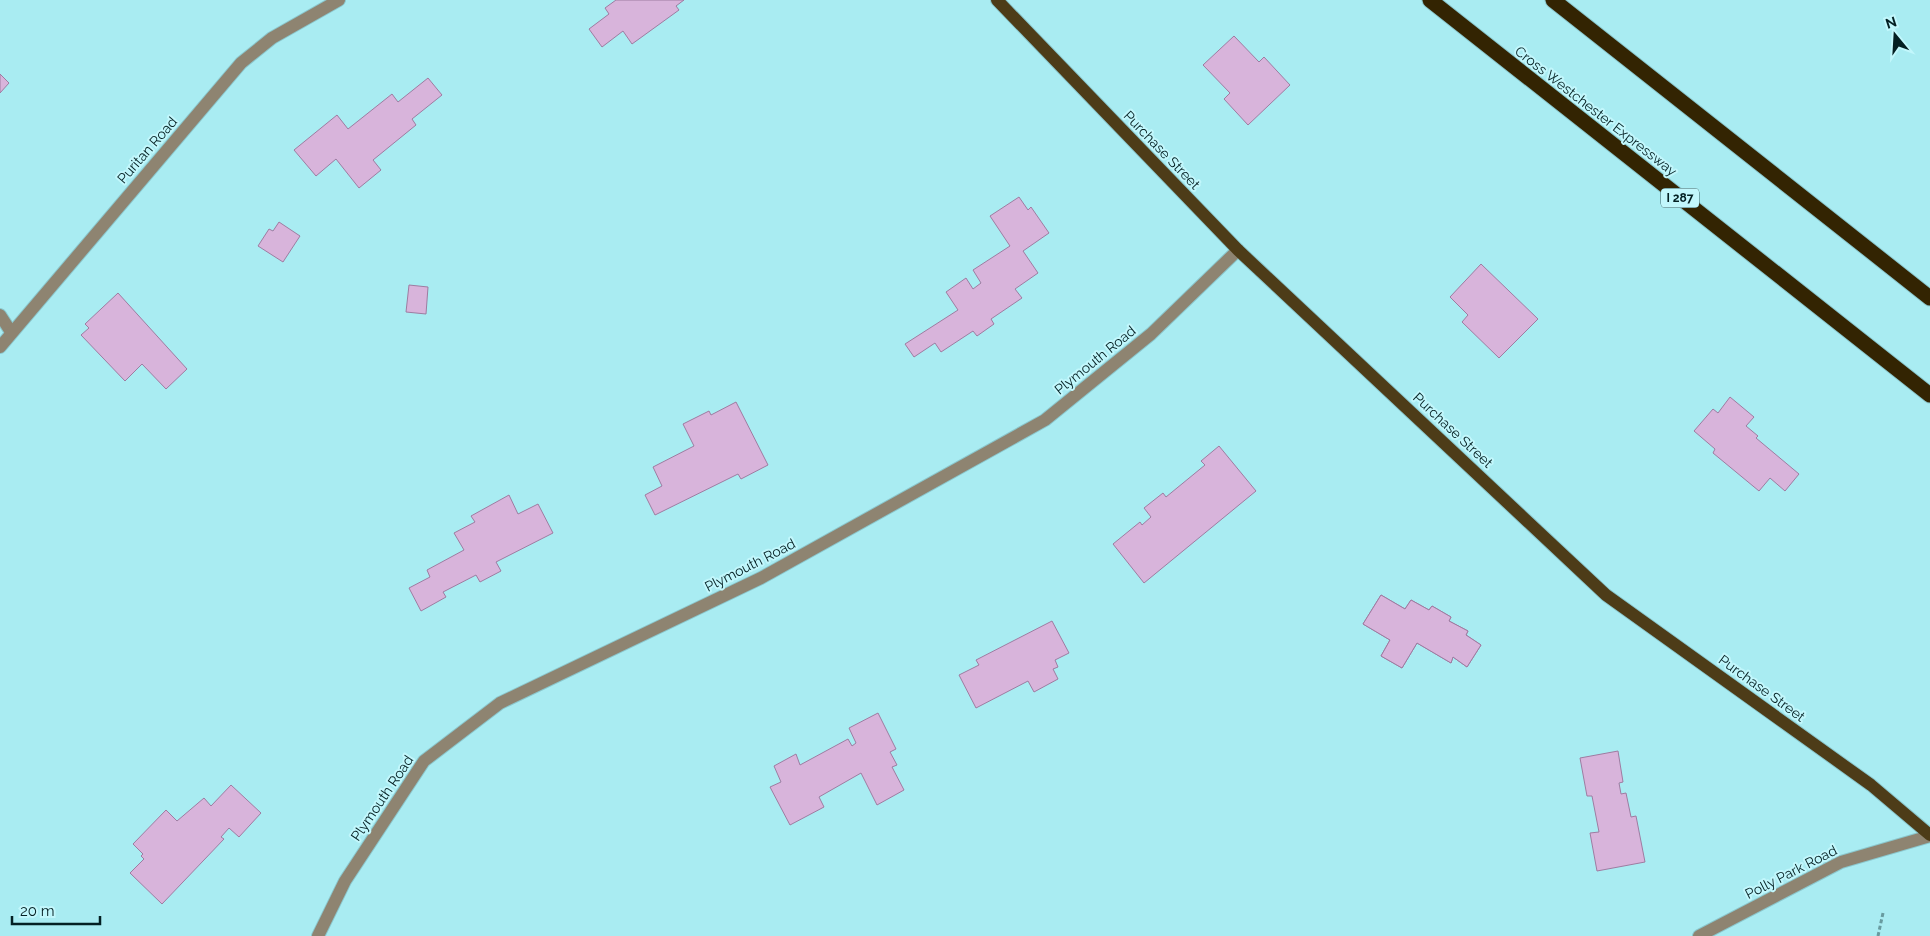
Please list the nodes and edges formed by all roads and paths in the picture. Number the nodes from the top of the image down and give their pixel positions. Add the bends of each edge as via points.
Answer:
1 (339, 0) edge
2 (997, 0) edge
3 (1430, 0) edge
4 (1553, 0) edge
5 (1238, 250) junction
6 (1930, 298) edge
7 (0, 315) edge
8 (11, 332) junction
9 (0, 347) edge
10 (1930, 396) edge
11 (1930, 835) edge
12 (1883, 913) dead end
13 (318, 936) edge
14 (1699, 936) edge
15 (1878, 936) edge

1 - 8 street, Puritan Road via 272,38 241,63
2 - 5 main road, Purchase Street
3 - 10 highway, Cross Westchester Expressway / I 287
4 - 6 highway
5 - 11 main road, Purchase Street via 1606,595 1871,785
5 - 13 street, Plymouth Road via 1150,334 1045,420 761,578 500,702 424,761 345,881
7 - 8 street
8 - 9 street, Puritan Road
11 - 14 street, Polly Park Road via 1841,862
12 - 15 path

